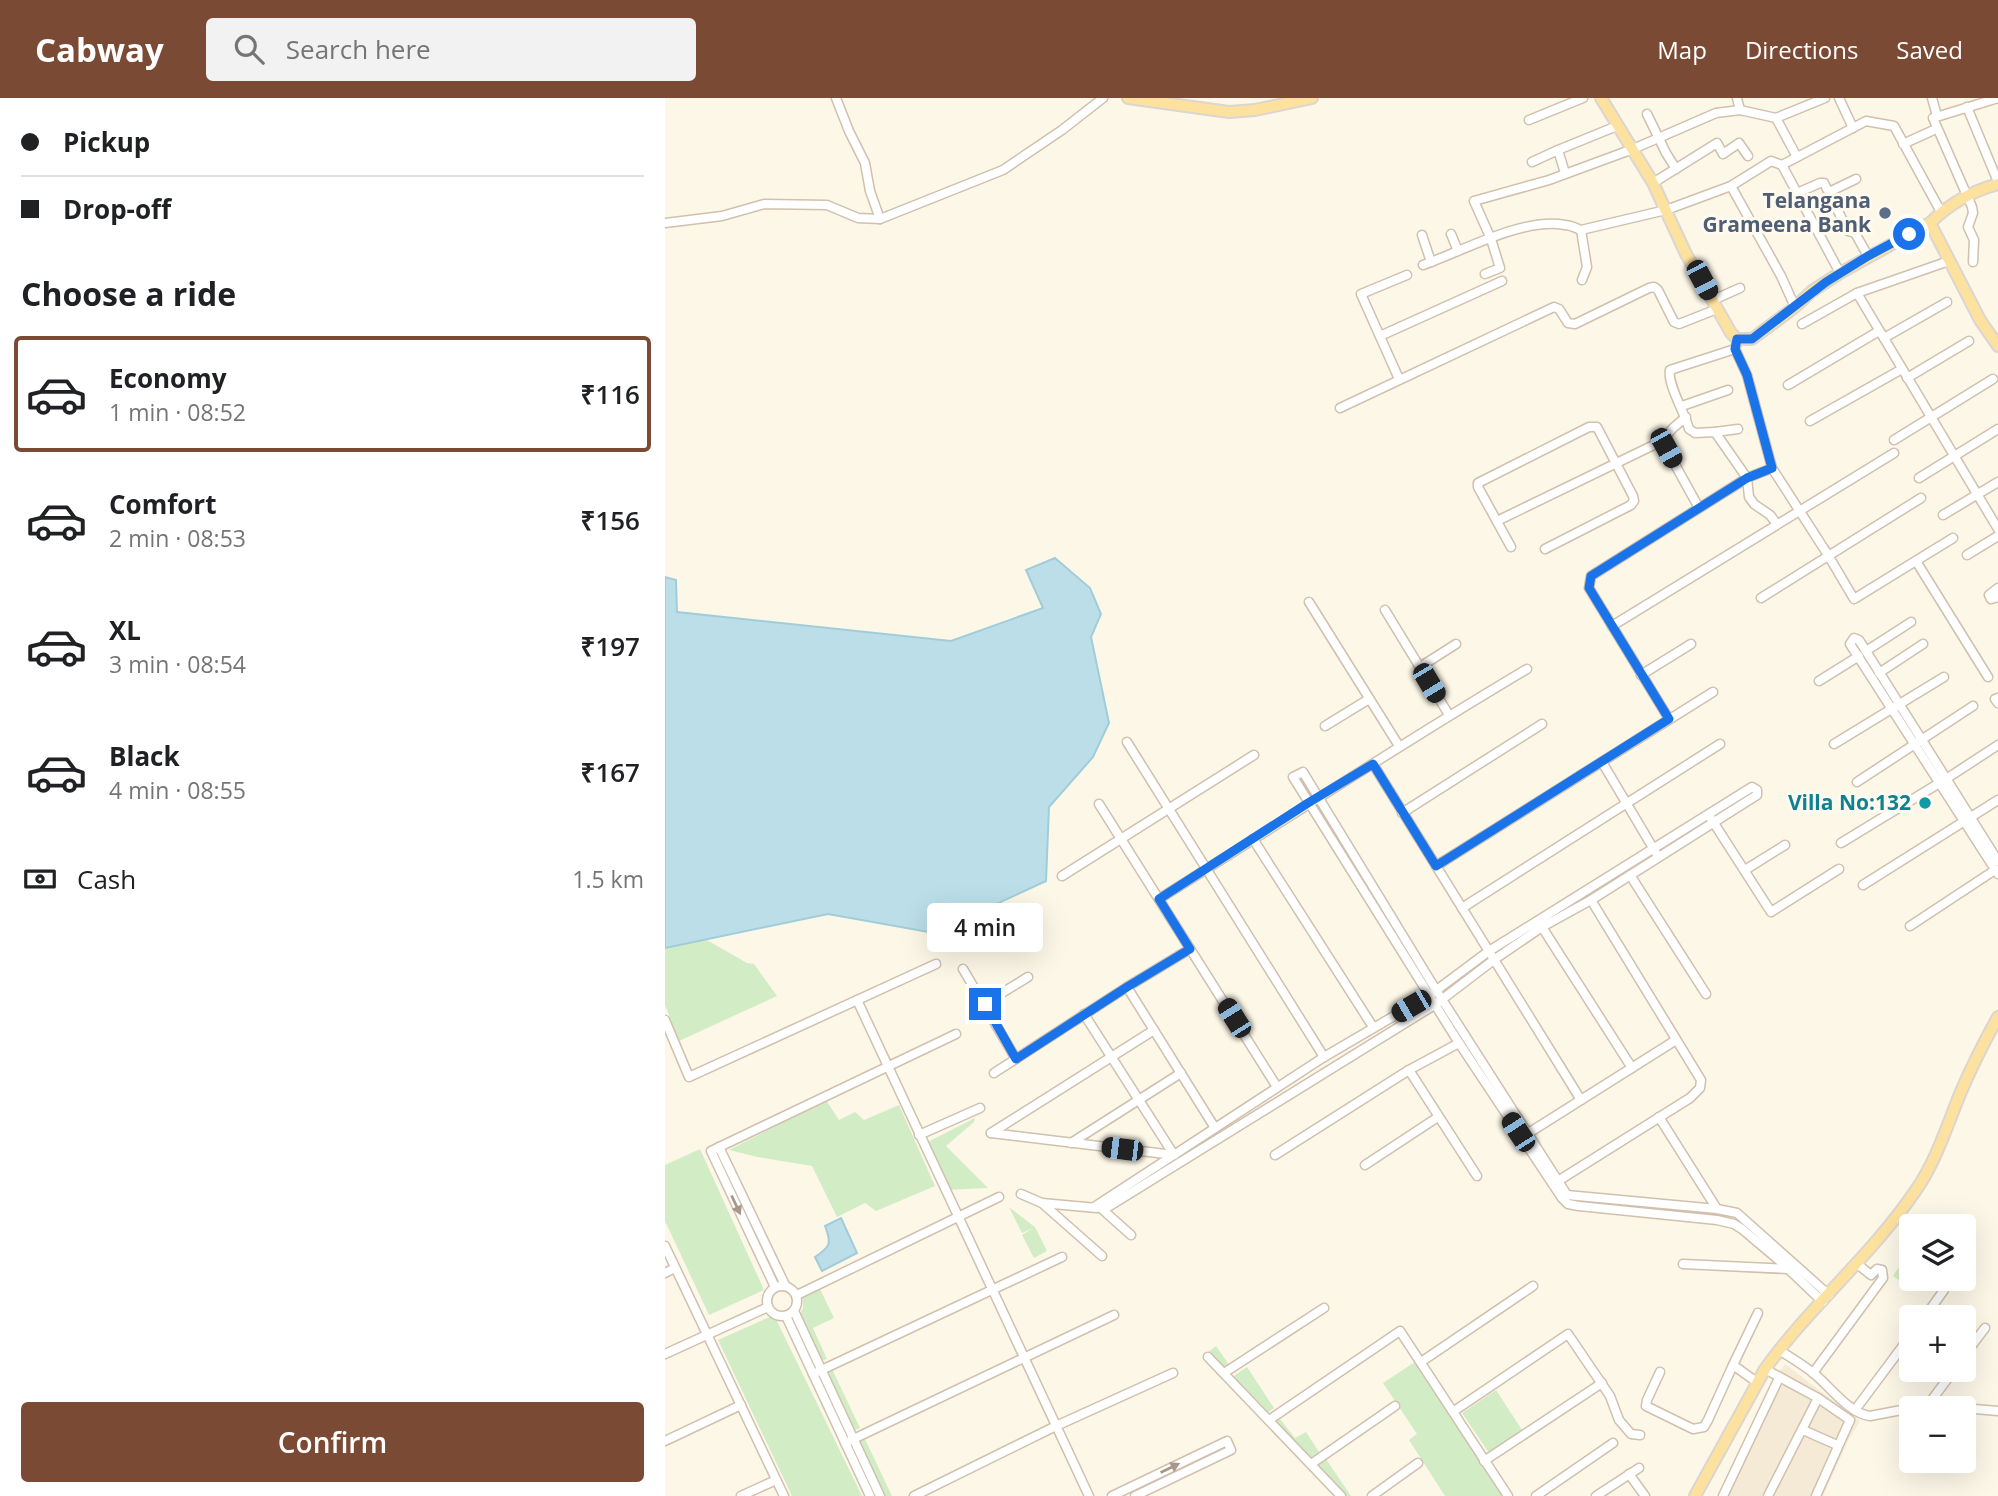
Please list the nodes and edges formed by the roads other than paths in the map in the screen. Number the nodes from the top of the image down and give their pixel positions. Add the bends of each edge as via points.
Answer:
1 (836, 98) edge
2 (1103, 98) edge
3 (1128, 98) edge
4 (1312, 98) edge
5 (1583, 98) edge
6 (1601, 98) edge
7 (1737, 98) edge
8 (1825, 98) edge
9 (1839, 98) edge
10 (1932, 98) edge
11 (1998, 98) edge
12 (1966, 107) junction
13 (1740, 110) junction
14 (1647, 114) dead end
15 (1937, 116) junction
16 (1776, 118) junction
17 (1529, 120) dead end
18 (1617, 127) junction
19 (1853, 128) junction
20 (1936, 129) junction
21 (1659, 139) junction
22 (1903, 144) junction
23 (1633, 149) junction
24 (1557, 150) junction
25 (1748, 156) dead end
26 (1797, 157) junction
27 (1532, 162) dead end
28 (1782, 165) junction
29 (1676, 169) junction
30 (1565, 173) junction
31 (1856, 179) dead end
32 (1653, 183) junction
33 (1998, 183) edge
34 (1731, 186) junction
35 (1829, 192) junction
36 (1797, 193) junction
37 (1967, 195) junction
38 (1665, 210) junction
39 (1941, 212) junction
40 (880, 219) junction
41 (665, 223) edge
42 (1930, 223) junction
43 (1581, 230) junction
44 (1451, 234) dead end
45 (1422, 235) dead end
46 (1491, 239) junction
47 (1458, 251) junction
48 (1868, 256) junction
49 (1949, 261) junction
50 (1973, 262) dead end
51 (1840, 273) junction
52 (1485, 274) dead end
53 (1407, 275) dead end
54 (1582, 280) dead end
55 (1502, 282) dead end
56 (1739, 288) dead end
57 (1857, 293) junction
58 (1947, 302) dead end
59 (1715, 305) junction
60 (1795, 307) junction
61 (1802, 324) dead end
62 (1882, 334) junction
63 (1380, 336) junction
64 (1969, 341) dead end
65 (1736, 344) junction
66 (1998, 346) edge
67 (1902, 369) junction
68 (1907, 378) junction
69 (1399, 379) junction
70 (1993, 379) dead end
71 (1788, 385) dead end
72 (1728, 390) dead end
73 (1682, 406) junction
74 (1340, 408) dead end
75 (1686, 417) junction
76 (1931, 418) junction
77 (1810, 421) dead end
78 (1738, 429) dead end
79 (1998, 429) edge
80 (1716, 432) junction
81 (1894, 440) dead end
82 (1662, 441) junction
83 (1894, 453) dead end
84 (1954, 458) junction
85 (1616, 462) junction
86 (1772, 468) junction
87 (1747, 478) junction
88 (1919, 478) dead end
89 (1998, 482) edge
90 (1977, 495) junction
91 (1921, 498) dead end
92 (1699, 508) junction
93 (1798, 512) junction
94 (1943, 515) dead end
95 (1497, 521) junction
96 (1777, 524) junction
97 (1998, 529) edge
98 (1998, 536) edge
99 (1953, 538) dead end
100 (1511, 547) dead end
101 (1545, 550) dead end
102 (1828, 555) junction
103 (1967, 555) dead end
104 (1916, 561) junction
105 (1998, 588) edge
106 (1998, 597) edge
107 (1761, 598) dead end
108 (1309, 602) dead end
109 (1385, 610) dead end
110 (1911, 622) dead end
111 (1612, 626) junction
112 (1923, 643) dead end
113 (1456, 644) dead end
114 (1691, 644) dead end
115 (1862, 653) junction
116 (1420, 667) junction
117 (1527, 669) dead end
118 (1879, 673) junction
119 (1641, 675) junction
120 (1944, 677) dead end
121 (1988, 677) dead end
122 (1819, 681) dead end
123 (1713, 692) dead end
124 (1369, 699) junction
125 (1973, 706) dead end
126 (1896, 707) junction
127 (1449, 715) junction
128 (1669, 719) junction
129 (1542, 724) dead end
130 (1325, 726) dead end
131 (1127, 742) dead end
132 (1918, 743) junction
133 (1720, 744) dead end
134 (1834, 744) dead end
135 (1998, 745) edge
136 (1399, 746) junction
137 (1254, 755) dead end
138 (1602, 762) junction
139 (1373, 764) junction
140 (1943, 781) junction
141 (1857, 782) dead end
142 (1318, 797) junction
143 (1998, 800) edge
144 (1308, 803) junction
145 (1099, 804) dead end
146 (1627, 805) junction
147 (1169, 808) junction
148 (1402, 813) junction
149 (1711, 818) junction
150 (1968, 820) junction
151 (1121, 838) junction
152 (1253, 839) junction
153 (1841, 843) dead end
154 (1785, 845) dead end
155 (1656, 854) junction
156 (1997, 864) edge
157 (1436, 866) junction
158 (1206, 869) junction
159 (1839, 869) dead end
160 (1745, 870) junction
161 (1630, 875) junction
162 (1062, 876) dead end
163 (1863, 885) dead end
164 (1159, 899) junction
165 (1591, 900) junction
166 (1462, 908) junction
167 (1910, 926) dead end
168 (1542, 927) junction
169 (1190, 949) junction
170 (1489, 951) junction
171 (1495, 959) junction
172 (936, 964) dead end
173 (963, 969) dead end
174 (1028, 977) dead end
175 (1127, 987) junction
176 (1433, 993) junction
177 (1706, 994) dead end
178 (857, 1000) junction
179 (1439, 1002) junction
180 (985, 1004) junction
181 (1084, 1014) junction
182 (1998, 1017) edge
183 (665, 1020) edge
184 (1373, 1027) junction
185 (1154, 1030) junction
186 (956, 1034) dead end
187 (1676, 1040) junction
188 (1459, 1043) junction
189 (1111, 1057) junction
190 (1324, 1058) junction
191 (1016, 1059) junction
192 (888, 1066) junction
193 (1632, 1068) junction
194 (1409, 1070) junction
195 (994, 1073) dead end
196 (1181, 1073) junction
197 (1277, 1087) junction
198 (1139, 1100) junction
199 (1581, 1100) junction
200 (979, 1108) dead end
201 (1438, 1117) junction
202 (1659, 1117) junction
203 (1215, 1128) junction
204 (1527, 1133) junction
205 (919, 1135) junction
206 (1071, 1143) junction
207 (719, 1147) junction
208 (1174, 1155) junction
209 (1275, 1156) dead end
210 (1365, 1164) dead end
211 (1477, 1176) dead end
212 (1558, 1181) junction
213 (1021, 1194) dead end
214 (999, 1197) dead end
215 (1042, 1203) junction
216 (1094, 1208) junction
217 (1717, 1209) junction
218 (1103, 1210) junction
219 (958, 1217) junction
220 (1131, 1235) dead end
221 (665, 1246) edge
222 (1102, 1256) dead end
223 (1062, 1258) dead end
224 (1856, 1263) junction
225 (1683, 1264) dead end
226 (675, 1268) junction
227 (1788, 1269) junction
228 (665, 1273) edge
229 (785, 1285) junction
230 (1533, 1286) dead end
231 (775, 1287) junction
232 (992, 1290) junction
233 (797, 1295) junction
234 (1826, 1298) junction
235 (768, 1307) junction
236 (1324, 1308) dead end
237 (790, 1313) junction
238 (1758, 1313) dead end
239 (1114, 1315) dead end
240 (1985, 1328) dead end
241 (708, 1336) junction
242 (1976, 1340) edge
243 (1779, 1350) junction
244 (1899, 1351) edge
245 (665, 1354) edge
246 (1024, 1357) junction
247 (1208, 1357) dead end
248 (1421, 1362) junction
249 (1733, 1365) junction
250 (1765, 1369) junction
251 (817, 1372) junction
252 (1173, 1373) dead end
253 (1224, 1373) junction
254 (1660, 1373) dead end
255 (1813, 1373) junction
256 (1779, 1378) junction
257 (1601, 1383) junction
258 (1758, 1383) junction
259 (1818, 1398) junction
260 (741, 1405) junction
261 (1395, 1406) dead end
262 (1976, 1408) edge
263 (1855, 1410) junction
264 (1899, 1410) edge
265 (1998, 1410) edge
266 (1454, 1411) junction
267 (1269, 1420) junction
268 (1056, 1426) junction
269 (1803, 1430) junction
270 (1640, 1435) dead end
271 (849, 1440) junction
272 (665, 1441) edge
273 (1613, 1443) dead end
274 (1837, 1445) junction
275 (1484, 1461) junction
276 (1418, 1463) dead end
277 (1311, 1464) junction
278 (1639, 1468) dead end
279 (1629, 1474) junction
280 (776, 1480) junction
281 (741, 1496) edge
282 (784, 1496) edge
283 (870, 1496) edge
284 (880, 1496) edge
285 (913, 1496) edge
286 (1089, 1496) edge
287 (1112, 1496) edge
288 (1135, 1496) edge
289 (1341, 1496) edge
290 (1372, 1496) edge
291 (1508, 1496) edge
292 (1536, 1496) edge
293 (1596, 1496) edge
294 (1645, 1496) edge
295 (1695, 1496) edge
296 (1723, 1496) edge
297 (1768, 1496) edge
298 (1816, 1496) edge

1 - 40 street via 865,163
2 - 40 street via 1003,170
3 - 4 main road via 1229,112
5 - 17 street
6 - 18 main road
7 - 13 street
8 - 16 street
9 - 19 street
10 - 15 street
11 - 12 street
12 - 15 street
12 - 33 street
13 - 16 street
13 - 21 street via 1716,113
14 - 21 street
15 - 20 street via 1933,118
16 - 26 street
18 - 23 main road
18 - 24 street
19 - 22 street via 1866,121 1894,126
19 - 26 street
20 - 22 street
20 - 37 street
21 - 23 street
21 - 29 street
22 - 39 street
23 - 30 street
23 - 32 main road
24 - 27 street
24 - 30 street
25 - 29 street via 1739,143 1723,154 1717,143
26 - 28 street
28 - 34 street via 1771,161
28 - 36 street
29 - 32 street
30 - 46 street via 1474,201
31 - 35 street
32 - 38 main road
33 - 37 main road
34 - 38 street
34 - 60 street
35 - 36 street via 1822,182
35 - 48 street via 1848,231 1855,233
36 - 51 street
37 - 39 main road
37 - 50 street via 1973,213 1969,226
38 - 43 street
38 - 59 main road
39 - 42 main road
40 - 41 street via 858,218 827,205 764,204 722,216
42 - 48 main road
42 - 49 main road
43 - 46 street via 1532,225
43 - 54 street via 1587,267
44 - 47 street
45 - 47 street via 1427,263
46 - 47 street
46 - 52 street via 1500,268
48 - 51 main road
49 - 57 street
49 - 66 main road
51 - 60 main road
53 - 63 street via 1361,294
55 - 63 street
56 - 59 street
57 - 61 street
57 - 62 street
58 - 62 street
59 - 65 main road
59 - 69 street via 1679,324 1654,287 1575,324 1568,323 1554,307
60 - 65 main road via 1752,339
62 - 67 street
62 - 71 street
63 - 69 street
64 - 68 street
65 - 73 street via 1670,370 1668,377
65 - 86 street
67 - 68 street
67 - 77 street
68 - 76 street
69 - 74 street
70 - 76 street
72 - 73 street
73 - 75 street
75 - 80 street via 1692,432
75 - 82 street
76 - 81 street
76 - 84 street
78 - 80 street
79 - 84 street
80 - 87 street
82 - 85 street
82 - 92 street
83 - 93 street
84 - 88 street
84 - 90 street
85 - 95 street
85 - 95 street via 1593,426 1483,479 1478,487
85 - 101 street via 1633,496 1631,505
86 - 87 street
86 - 93 street
87 - 92 street
87 - 96 street via 1749,497
89 - 90 street
90 - 94 street
90 - 97 street
91 - 102 street
92 - 111 street via 1591,576 1589,588
93 - 96 street
93 - 102 street
95 - 100 street
96 - 111 street
98 - 103 street
99 - 104 street
102 - 104 street via 1854,599
102 - 107 street
104 - 121 street
105 - 106 street via 1989,595
108 - 124 street
109 - 116 street
110 - 115 street
111 - 119 street
112 - 118 street
113 - 116 street
114 - 119 street
115 - 118 street
115 - 122 street
115 - 126 street
116 - 127 street
117 - 127 street
118 - 126 street
119 - 128 street
120 - 126 street
123 - 128 street
124 - 130 street
124 - 136 street
125 - 132 street
126 - 132 street
126 - 134 street
127 - 136 street
128 - 138 street
129 - 148 street
131 - 147 street
132 - 140 street
132 - 141 street
133 - 146 street
135 - 140 street
136 - 139 street
137 - 147 street
138 - 146 street
138 - 157 street
139 - 142 street
139 - 148 street
140 - 150 street
140 - 153 street
142 - 144 street
142 - 144 street via 1303,772 1293,778
142 - 176 street
143 - 150 street
144 - 152 street
144 - 176 street
145 - 151 street
146 - 155 street
146 - 166 street
147 - 151 street
147 - 158 street
148 - 157 street
149 - 149 street via 1752,787 1757,790 1757,795
149 - 155 street
149 - 160 street
150 - 156 street
150 - 163 street
151 - 162 street
151 - 164 street
152 - 158 street
152 - 184 street
154 - 160 street
155 - 161 street
155 - 170 street
156 - 167 street
157 - 166 street
158 - 164 street
158 - 190 street
159 - 160 street via 1771,912
161 - 165 street
161 - 177 street
164 - 169 street
165 - 168 street
165 - 187 street
166 - 170 street
168 - 171 street
168 - 193 street
169 - 175 street
169 - 197 street
170 - 171 street
170 - 176 street
171 - 179 street
171 - 199 street
172 - 178 street
173 - 180 street
174 - 180 street
175 - 181 street
175 - 185 street
176 - 179 street
176 - 184 street
178 - 183 street via 689,1077
178 - 192 street
179 - 188 street
179 - 204 street
179 - 218 street
180 - 191 street
181 - 189 street
181 - 191 street
182 - 224 main road via 1918,1187
184 - 190 street
185 - 189 street
185 - 196 street
186 - 192 street
187 - 193 street
187 - 202 street via 1701,1080 1700,1088
188 - 194 street
188 - 227 street via 1568,1204 1734,1224
189 - 198 street
189 - 206 street via 991,1133
190 - 197 street
191 - 195 street
192 - 205 street
192 - 207 street
193 - 199 street
194 - 201 street
194 - 209 street
196 - 198 street
196 - 203 street
197 - 203 street
198 - 206 street
198 - 208 street
199 - 204 street
200 - 205 street
201 - 210 street
201 - 211 street
202 - 212 street
202 - 217 street
203 - 208 street
204 - 212 street
205 - 219 street
206 - 208 street
207 - 229 street
207 -> 231 street via 711,1151
208 - 216 street
212 - 217 street via 1567,1195
213 - 215 street
214 - 219 street
215 - 216 street
215 - 222 street
216 - 218 street
217 - 234 street via 1737,1213
218 - 220 street
219 - 232 street
219 - 233 street
221 - 226 street
223 - 232 street
224 - 234 main road
224 - 255 street via 1871,1275 1881,1270 1883,1278
225 - 227 street
226 - 228 street
226 - 241 street
227 - 234 street
229 - 231 street
229 - 233 street
230 - 248 street
231 - 235 street via 767,1296
232 - 246 street
232 - 251 street
233 - 237 street via 798,1303
234 - 243 main road
235 - 237 street via 779,1316
235 - 241 street
236 - 253 street
237 - 251 street
238 - 249 street
239 - 246 street
240 - 242 street
241 - 245 street
241 - 260 street
243 - 250 main road
243 - 255 street
244 - 263 street
246 - 268 street
246 - 271 street
247 - 253 street
248 - 266 street
248 - 267 street via 1400,1331
249 - 254 street via 1709,1420 1700,1429 1646,1406
249 - 258 street
250 - 256 street
250 - 258 main road
251 - 271 street
252 - 268 street
253 - 267 street
255 - 263 street
256 - 259 street
256 - 296 street
257 - 266 street via 1568,1334
257 - 270 street via 1619,1420 1631,1434
257 - 275 street
258 - 295 main road
259 - 269 street
259 - 274 street via 1850,1420
260 - 272 street
260 - 280 street
261 - 277 street
262 - 265 street
263 - 264 street via 1870,1416
266 - 275 street
267 - 277 street
268 - 285 street
268 - 286 street
269 - 274 street
269 - 297 street
271 - 283 street
271 - 284 street
273 - 292 street
274 - 298 street
275 - 291 street
276 - 290 street
277 - 289 street
278 - 279 street
279 - 293 street
279 - 294 street
280 - 281 street
280 - 282 street
287 -> 288 street via 1227,1441 1231,1450

